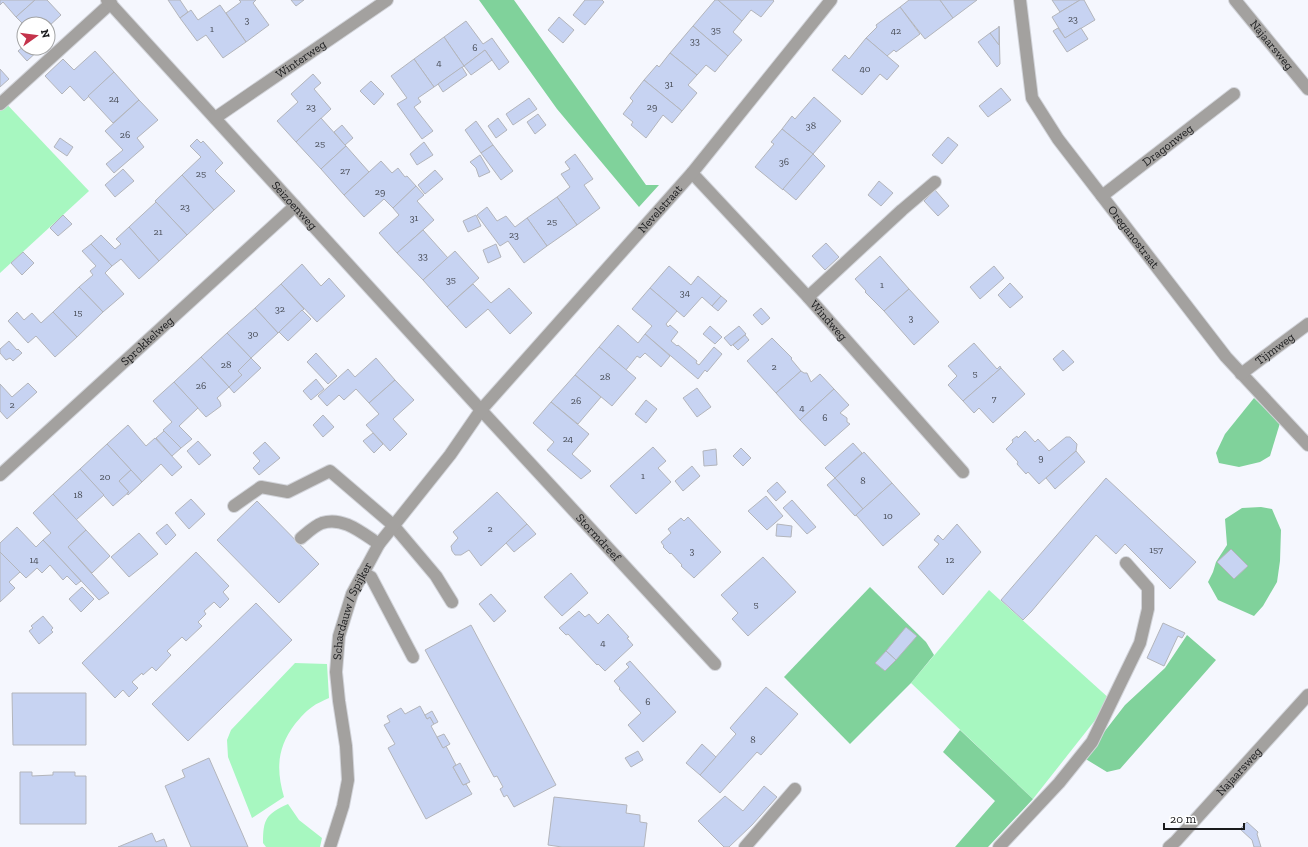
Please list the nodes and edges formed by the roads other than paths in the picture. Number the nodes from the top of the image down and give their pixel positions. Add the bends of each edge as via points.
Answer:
1 (387, 0) edge
2 (831, 0) edge
3 (1020, 0) edge
4 (1235, 0) edge
5 (109, 2) edge
6 (1308, 89) edge
7 (1234, 94) dead end
8 (0, 104) edge
9 (215, 118) junction
10 (692, 173) junction
11 (935, 182) dead end
12 (1102, 196) junction
13 (295, 206) junction
14 (808, 297) junction
15 (1308, 324) edge
16 (1241, 374) junction
17 (481, 410) junction
18 (1308, 445) edge
19 (963, 472) dead end
20 (0, 475) edge
21 (234, 506) dead end
22 (393, 525) junction
23 (301, 538) dead end
24 (379, 544) junction
25 (1126, 563) dead end
26 (363, 573) junction
27 (452, 602) dead end
28 (413, 657) dead end
29 (715, 664) dead end
30 (1308, 695) edge
31 (795, 789) dead end
32 (330, 847) edge
33 (745, 847) edge
34 (999, 847) edge
35 (1169, 847) edge

1 - 9 street, Winterweg
2 - 10 street, Nevelstraat
3 - 12 street, Oreganostraat via 1032,98 1058,139
4 - 6 street, Najaarsweg
5 - 8 street
5 - 9 street, Seizoenweg
7 - 12 street, Dragonweg
9 - 13 street, Seizoenweg
10 - 14 street, Windweg
10 - 17 street, Nevelstraat
11 - 14 street
12 - 16 street, Oreganostraat
13 - 17 street, Seizoenweg
13 - 20 street, Sprokkelweg
14 - 19 street, Windweg
15 - 16 street, Tijmweg
16 - 18 street, Oreganostraat
17 - 22 street, Schardauw / Spijker via 450,455
17 - 29 street, Stormdreef
21 - 22 street via 261,487 288,492 330,471
22 - 24 street, Schardauw / Spijker
22 - 27 street via 436,576
23 - 24 street via 322,523 338,522 355,527
24 - 26 street, Schardauw / Spijker
25 - 34 street via 1148,588 1148,609 1140,643 1092,742 1060,783
26 - 28 street via 371,577
26 - 32 street, Schardauw / Spijker via 352,594 339,636 336,672 348,780
30 - 35 street, Najaarsweg
31 - 33 street

